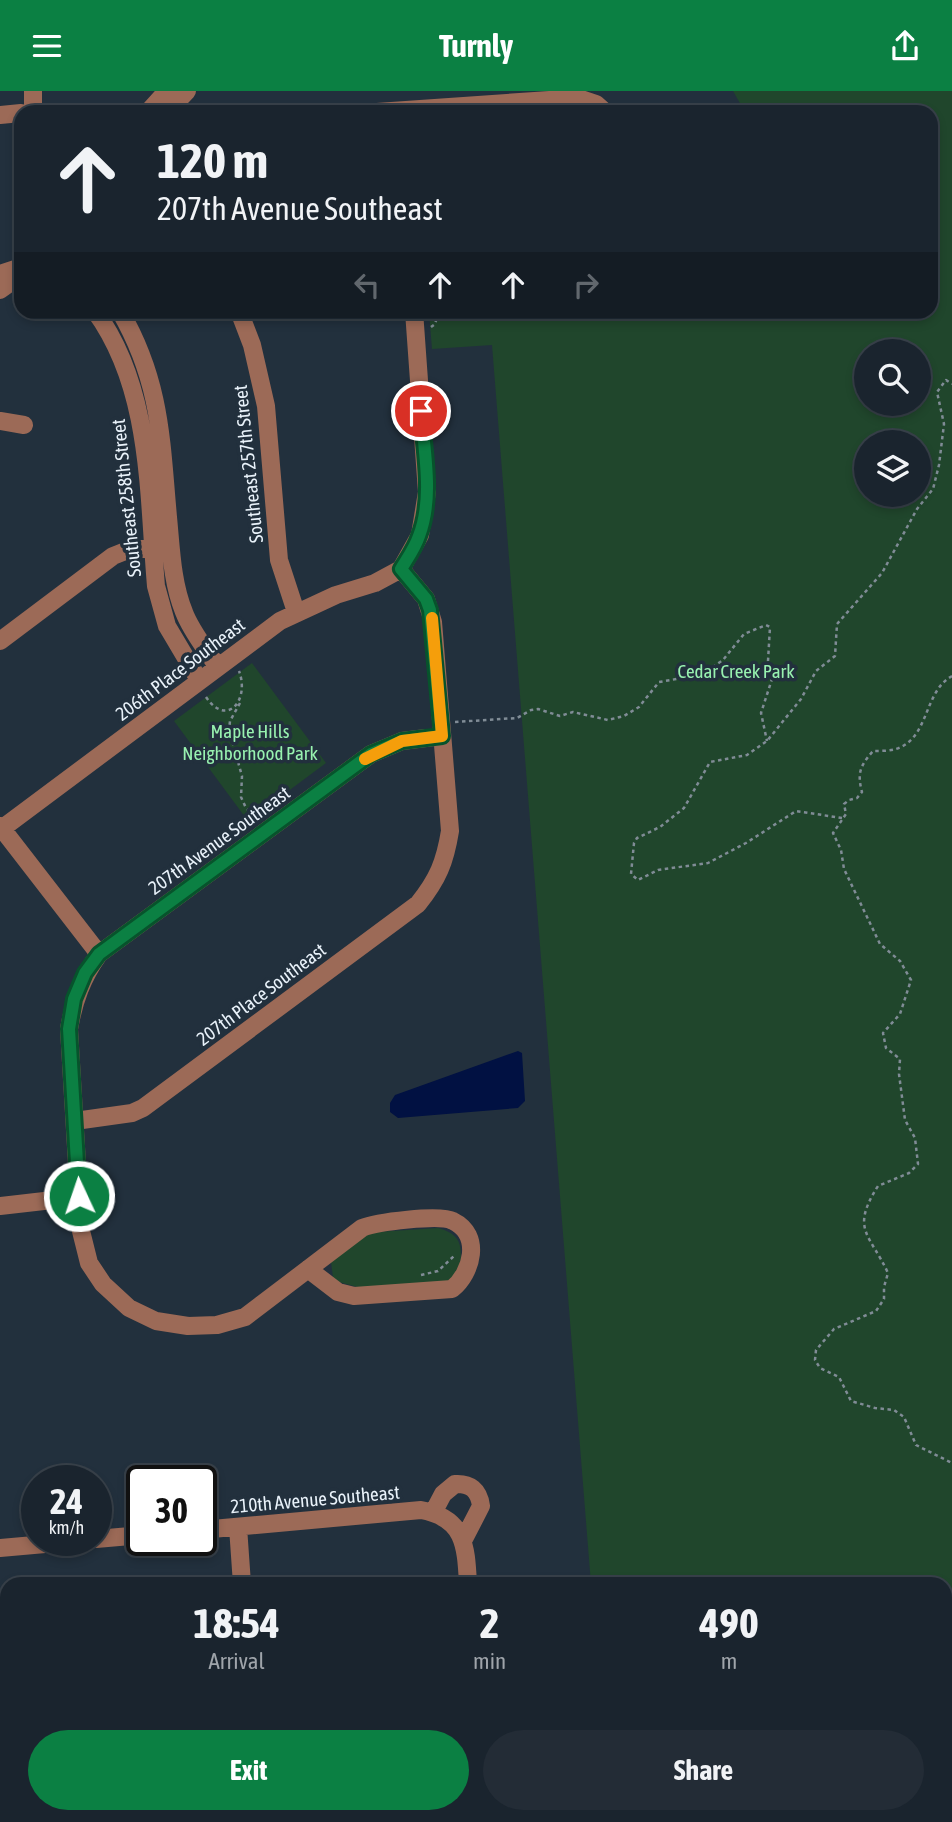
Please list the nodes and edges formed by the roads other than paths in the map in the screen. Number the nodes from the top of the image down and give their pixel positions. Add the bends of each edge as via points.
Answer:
1 (167, 91) edge
2 (187, 91) edge
3 (154, 105) edge
4 (174, 105) edge
5 (526, 105) edge
6 (597, 105) edge
7 (100, 319) edge
8 (124, 319) edge
9 (242, 319) edge
10 (415, 319) edge
11 (0, 421) edge
12 (24, 425) dead end
13 (162, 546) junction
14 (401, 569) junction
15 (296, 612) junction
16 (0, 641) edge
17 (217, 666) junction
18 (198, 680) junction
19 (442, 730) junction
20 (1, 828) edge
21 (99, 954) junction
22 (75, 1121) junction
23 (79, 1196) junction
24 (0, 1206) edge
25 (308, 1269) junction
26 (441, 1516) junction
27 (238, 1527) junction
28 (217, 1529) edge
29 (464, 1539) junction
30 (21, 1546) edge
31 (0, 1548) edge
32 (242, 1577) edge
33 (467, 1577) edge

1 - 3 street
2 - 4 street
5 - 6 street via 578,97
7 - 13 street, Southeast 258th Street via 133,386
8 - 13 street, Southeast 258th Street via 155,393 160,425
9 - 15 street, Southeast 257th Street via 266,406 279,560
10 - 14 street via 427,492 420,535
11 - 12 street
13 - 16 street via 113,556
13 - 17 street, Southeast 258th Street via 184,613
13 - 18 street, Southeast 258th Street via 156,586 167,626
14 - 15 street, 206th Place Southeast
14 - 19 street, 207th Place Southeast via 430,610
15 - 17 street, 206th Place Southeast
17 - 18 street, 206th Place Southeast
18 - 20 street, 206th Place Southeast
19 - 21 street, 207th Avenue Southeast via 371,754
19 - 22 street, 207th Place Southeast via 450,831 445,859 418,904 143,1108
20 - 21 street
21 - 22 street via 74,999 69,1029
22 - 23 street
23 - 24 street
23 - 25 street via 89,1263 129,1308 156,1321 217,1325 245,1317
25 - 25 street via 377,1222 445,1218 459,1225 471,1246 466,1274 452,1289 345,1295
26 - 27 street, 210th Avenue Southeast via 421,1510
26 - 29 street
26 - 29 street via 448,1488 470,1486 481,1506
27 - 28 street, 210th Avenue Southeast
27 - 32 street
29 - 33 street
30 - 31 street

